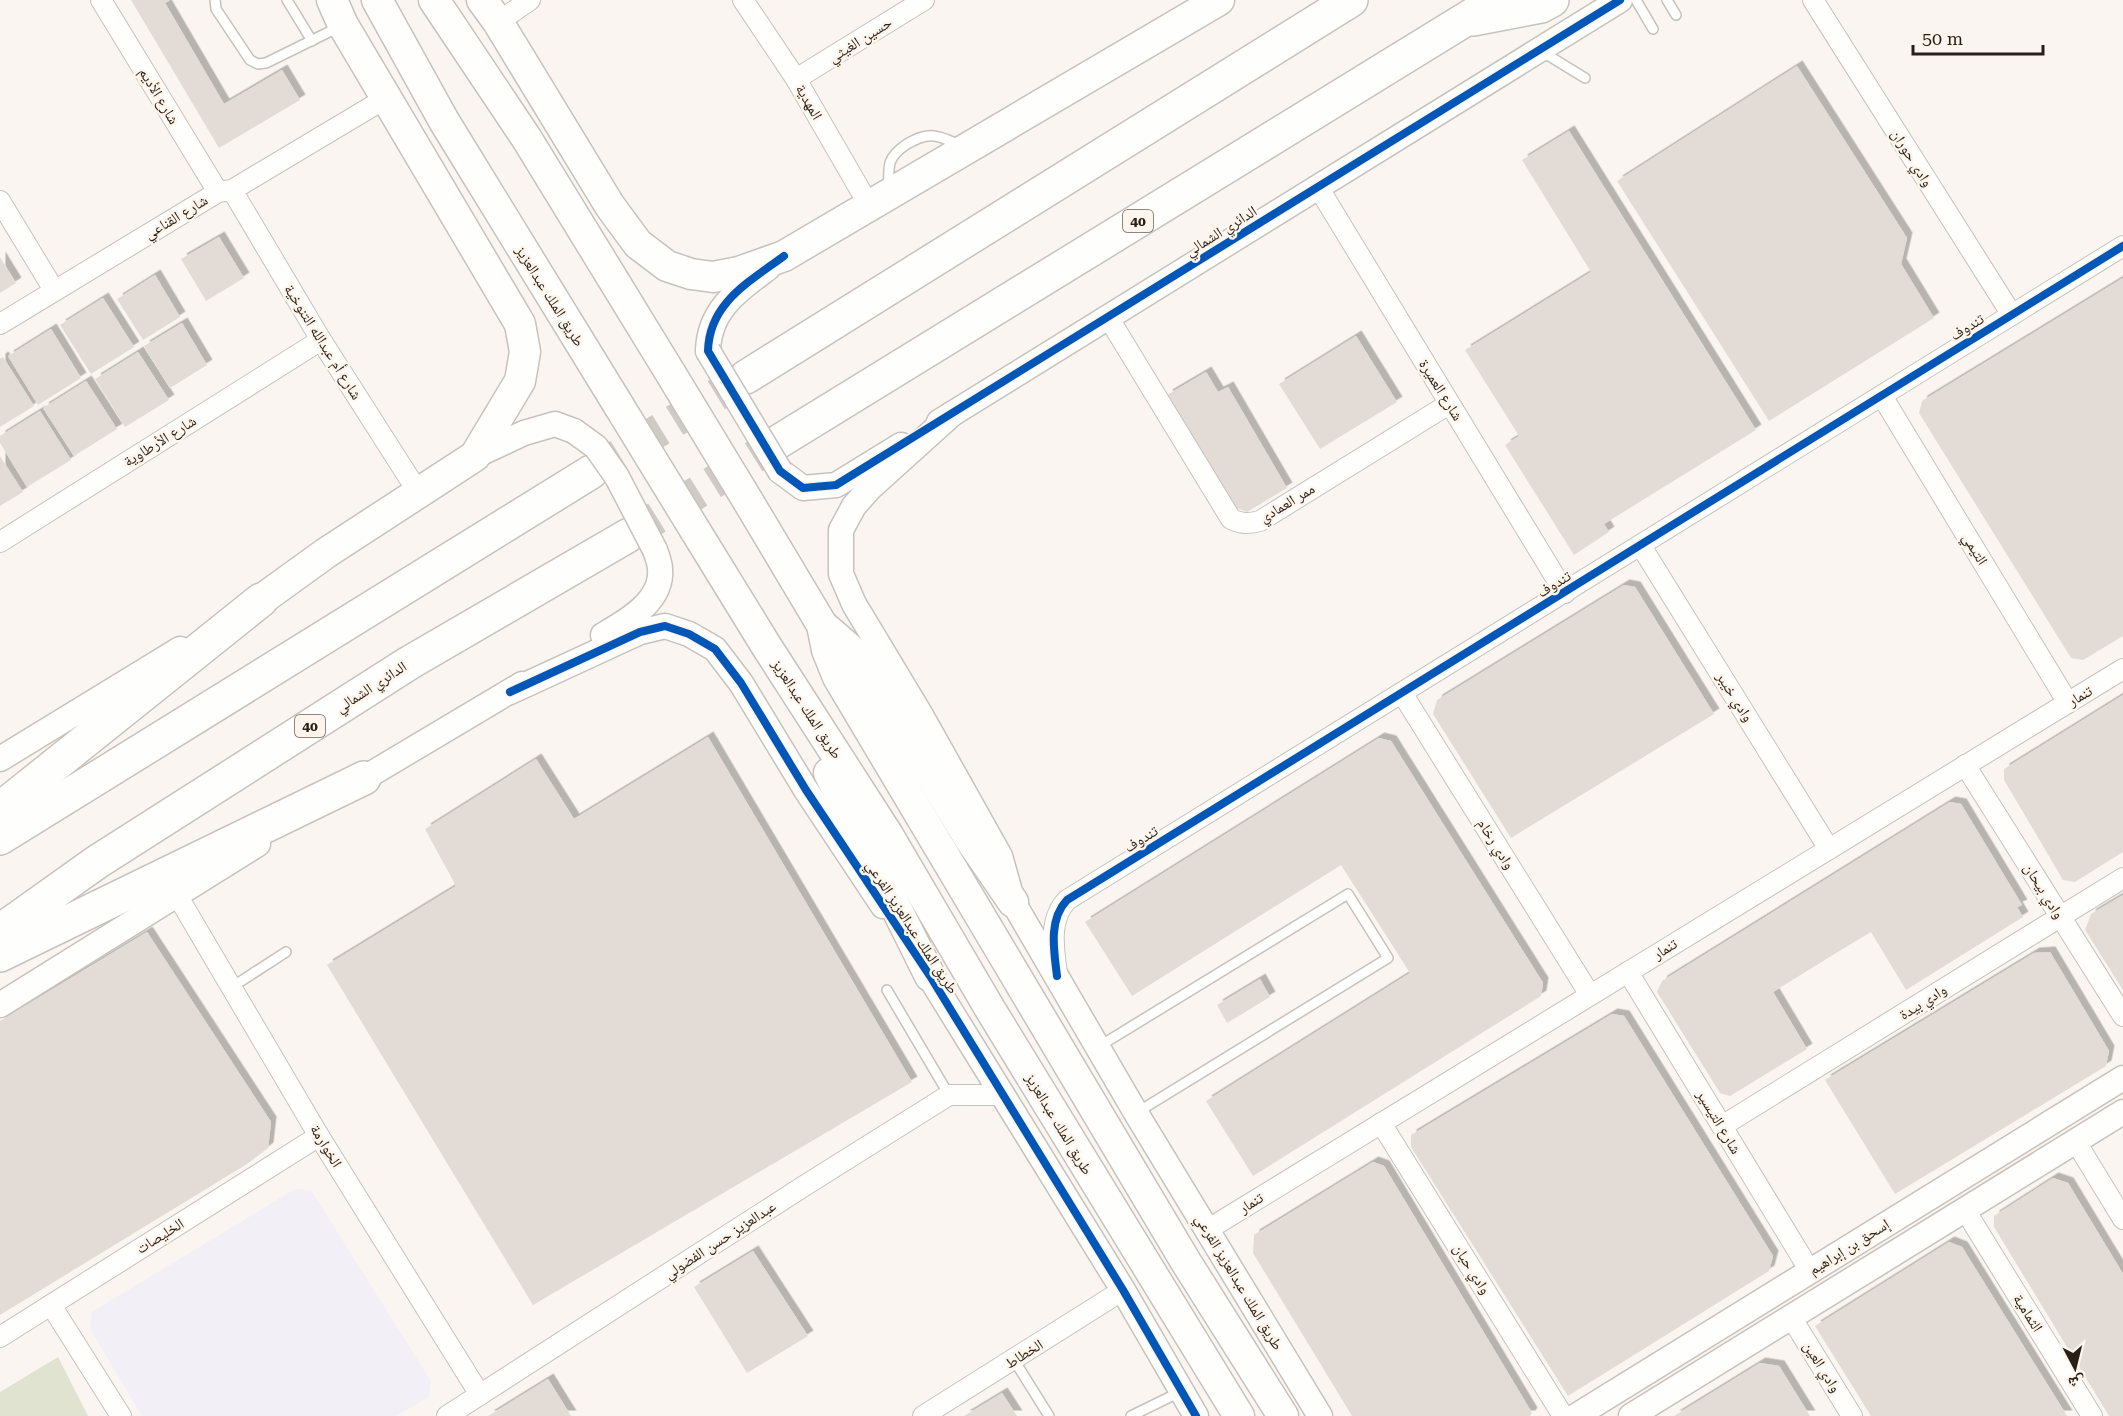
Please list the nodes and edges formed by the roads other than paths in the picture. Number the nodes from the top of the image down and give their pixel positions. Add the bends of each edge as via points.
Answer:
1 (101, 0) edge
2 (215, 0) edge
3 (287, 0) edge
4 (377, 0) edge
5 (434, 0) edge
6 (458, 0) edge
7 (530, 0) edge
8 (743, 0) edge
9 (924, 0) edge
10 (1219, 0) edge
11 (1351, 0) edge
12 (1497, 0) edge
13 (1552, 0) edge
14 (1620, 0) edge
15 (1636, 0) edge
16 (1667, 0) edge
17 (1813, 0) edge
18 (343, 8) edge
19 (490, 11) edge
20 (1676, 15) dead end
21 (1463, 21) junction
22 (1653, 29) dead end
23 (312, 40) junction
24 (1539, 50) junction
25 (1585, 78) dead end
26 (796, 80) junction
27 (386, 98) junction
28 (444, 121) junction
29 (526, 139) junction
30 (1318, 187) junction
31 (225, 191) junction
32 (0, 201) edge
33 (880, 201) junction
34 (2123, 246) edge
35 (784, 256) junction
36 (54, 290) junction
37 (2012, 315) junction
38 (1108, 317) junction
39 (0, 324) edge
40 (321, 340) junction
41 (746, 377) tunnel mouth
42 (1882, 396) junction
43 (1449, 404) junction
44 (952, 414) junction
45 (475, 456) junction
46 (779, 457) junction
47 (591, 472) tunnel mouth
48 (417, 492) junction
49 (0, 542) edge
50 (642, 543) junction
51 (1641, 546) junction
52 (1565, 593) junction
53 (261, 600) junction
54 (822, 625) junction
55 (767, 647) junction
56 (2123, 669) edge
57 (510, 692) junction
58 (1402, 693) junction
59 (2068, 703) junction
60 (0, 759) edge
61 (1965, 765) junction
62 (364, 778) junction
63 (0, 809) edge
64 (0, 838) edge
65 (1829, 849) junction
66 (2123, 878) edge
67 (177, 895) junction
68 (1013, 902) junction
69 (2061, 917) junction
70 (0, 931) edge
71 (286, 952) dead end
72 (0, 955) edge
73 (1628, 972) junction
74 (930, 976) junction
75 (1057, 976) junction
76 (232, 987) junction
77 (887, 990) dead end
78 (1590, 995) junction
79 (0, 1005) edge
80 (2123, 1016) edge
81 (1098, 1047) junction
82 (2123, 1078) edge
83 (949, 1095) junction
84 (1003, 1095) junction
85 (2123, 1112) edge
86 (1136, 1113) junction
87 (1381, 1123) junction
88 (1722, 1126) junction
89 (319, 1136) junction
90 (2076, 1142) junction
91 (1965, 1210) junction
92 (2123, 1219) edge
93 (1207, 1230) junction
94 (1810, 1271) junction
95 (1123, 1290) junction
96 (51, 1305) junction
97 (1791, 1317) junction
98 (0, 1337) edge
99 (1014, 1360) junction
100 (1180, 1392) junction
101 (480, 1395) junction
102 (121, 1416) edge
103 (447, 1416) edge
104 (923, 1416) edge
105 (1049, 1416) edge
106 (1131, 1416) edge
107 (1196, 1416) edge
108 (1239, 1416) edge
109 (1283, 1416) edge
110 (1320, 1416) edge
111 (1563, 1416) edge
112 (1576, 1416) edge
113 (1631, 1416) edge
114 (1852, 1416) edge
115 (2092, 1416) edge

1 - 31 street, شارع الأديم
2 - 23 lane via 216,9 250,60 258,64
3 - 23 lane
4 - 28 main road, طريق الملك عبدالعزيز
5 - 29 main road
6 - 29 main road
7 - 19 street
8 - 26 street, المهدية
9 - 26 street, حسين الغيثي
10 - 33 main road
11 - 41 highway
12 - 21 highway, 40
13 - 21 highway via 1541,6
14 - 24 street, الدائري الشمالي
15 - 22 lane
16 - 20 lane
17 - 37 street, وادي حوران
18 - 23 lane
18 - 27 main road
18 - 28 main road
19 - 35 main road via 610,206 638,244 668,266 713,277
21 - 46 highway, 40
24 - 25 lane
24 - 30 street, الدائري الشمالي
26 - 33 street, المهدية
27 - 31 street, شارع القناعي
27 - 45 main road via 520,324 525,352 520,381
28 - 55 main road, طريق الملك عبدالعزيز, bridge
29 - 54 main road, bridge
30 - 38 street, الدائري الشمالي
30 - 43 street, شارع العميرة
31 - 36 street, شارع القناعي
31 - 40 street, شارع أم عبدالله التنوخية
32 - 36 street
33 - 35 main road
34 - 37 street, تندوف
35 - 46 street, bridge via 736,292 714,320 708,351
36 - 39 street, شارع القناعي
37 - 42 street, تندوف
38 - 43 street, ممر العمادي via 1231,519 1237,522 1260,521
38 - 44 street, الدائري الشمالي
40 - 48 street, شارع أم عبدالله التنوخية
40 - 49 street, شارع الأرطاوية
42 - 51 street, تندوف
42 - 59 street, التيمي
43 - 52 street, شارع العميرة
44 - 46 street, الدائري الشمالي via 836,485 803,488
44 - 68 street, طريق الملك عبدالعزيز الفرعي via 854,506 841,530 841,574 854,604 1000,856
45 - 48 main road
45 - 50 street, bridge via 524,433 555,424 574,431 596,447 617,477
47 - 64 highway
48 - 53 main road
50 - 57 street via 660,568 658,586 643,608
50 - 70 highway, الدائري الشمالي / 40 via 399,669 97,862
51 - 52 street, تندوف
51 - 65 street, وادي خيبر
52 - 58 street, تندوف
53 - 60 street
53 - 63 highway
54 - 68 main road via 859,657 969,838
54 - 109 main road via 838,677 1186,1262
55 - 74 main road
55 - 108 main road, طريق الملك عبدالعزيز via 888,834
56 - 59 street, تنمار
57 - 62 street
57 - 74 street, طريق الملك عبدالعزيز الفرعي via 640,632 665,626 715,649 741,683 806,790
58 - 75 street, تندوف via 1067,900 1055,919
58 - 78 street, وادي رخام
59 - 61 street, تنمار
61 - 65 street, تنمار
61 - 69 street, وادي بيحان
62 - 67 street
62 - 72 highway
65 - 73 street, تنمار
66 - 69 street, وادي بيدة
67 - 76 street, الخوارمة
67 - 79 street
68 - 75 street, طريق الملك عبدالعزيز الفرعي
69 - 80 street, وادي بيحان
69 - 88 street, وادي بيدة
71 - 76 lane
73 - 78 street, تنمار
73 - 88 street, شارع التيسير
74 - 84 street, طريق الملك عبدالعزيز الفرعي
75 - 81 street, طريق الملك عبدالعزيز الفرعي
76 - 89 street, الخوارمة
77 - 83 lane
78 - 87 street, تنمار
81 - 86 street, طريق الملك عبدالعزيز الفرعي
81 - 86 lane via 1348,894 1388,958
82 - 94 street, إسحق بن إبراهيم
83 - 84 street
83 - 101 street, عبدالعزيز حسن الفضولي
84 - 95 street, طريق الملك عبدالعزيز الفرعي
85 - 90 street, إسحق بن إبراهيم
86 - 93 street, طريق الملك عبدالعزيز الفرعي
87 - 93 street, تنمار
87 - 111 street, وادي حبان
88 - 94 street, شارع التيسير
89 - 96 street, الخليصات
89 - 101 street, الخوارمة
90 - 91 street, إسحق بن إبراهيم
90 - 92 street
91 - 97 street, إسحق بن إبراهيم
91 - 115 street, الثمامية
93 - 110 street, طريق الملك عبدالعزيز الفرعي
94 - 112 street, إسحق بن إبراهيم
95 - 99 street, الخطاط
95 - 100 street, طريق الملك عبدالعزيز الفرعي
96 - 98 street, الخليصات
96 - 102 street
97 - 113 street, إسحق بن إبراهيم
97 - 114 street, وادي العين
99 - 104 street, الخطاط
99 - 105 lane
100 - 106 lane
100 - 107 street, طريق الملك عبدالعزيز الفرعي
101 - 103 street, عبدالعزيز حسن الفضولي

